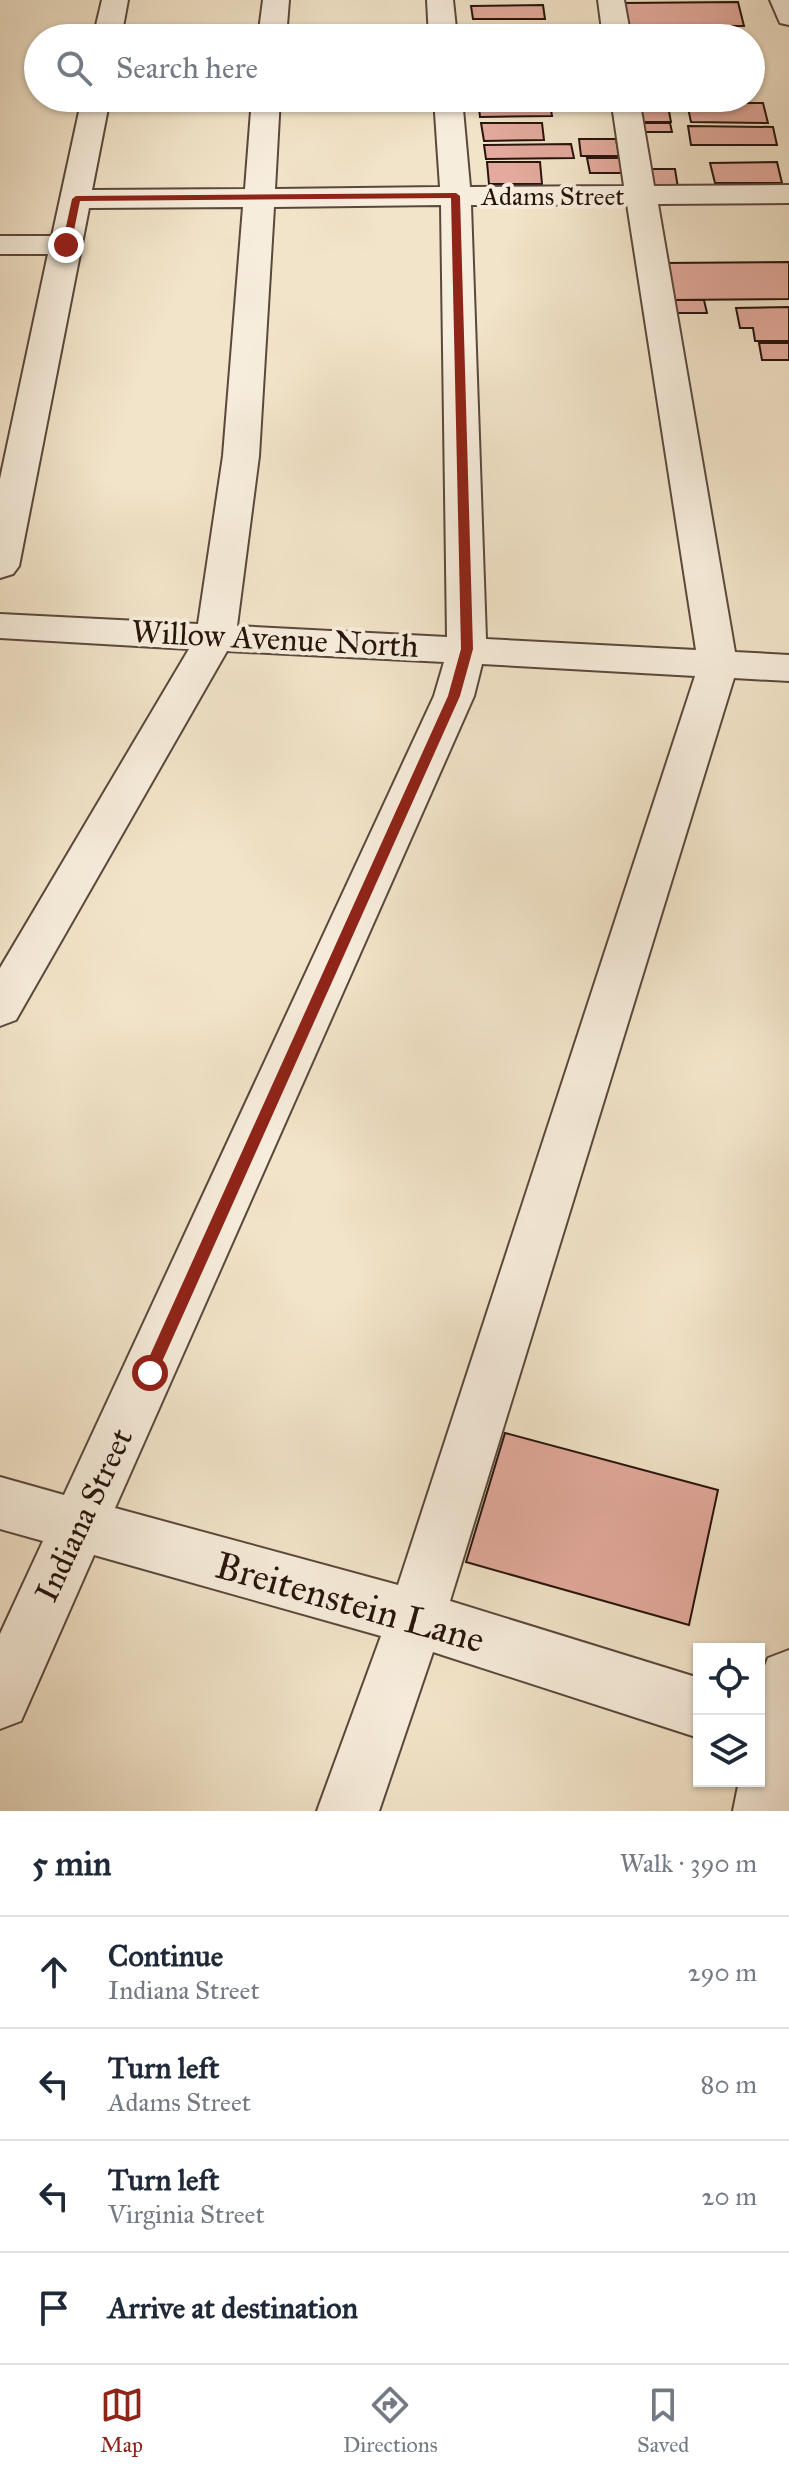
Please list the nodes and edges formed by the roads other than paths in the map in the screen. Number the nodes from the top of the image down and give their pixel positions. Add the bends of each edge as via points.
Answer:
1 (115, 0) edge
2 (276, 0) edge
3 (440, 0) edge
4 (611, 0) edge
5 (783, 0) edge
6 (789, 17) edge
7 (110, 24) edge
8 (273, 24) edge
9 (442, 24) edge
10 (615, 24) edge
11 (93, 112) edge
12 (265, 112) edge
13 (449, 112) edge
14 (628, 112) edge
15 (789, 194) edge
16 (456, 196) junction
17 (643, 196) junction
18 (261, 197) junction
19 (76, 199) junction
20 (0, 245) edge
21 (66, 245) junction
22 (0, 566) edge
23 (0, 626) edge
24 (216, 636) junction
25 (467, 649) junction
26 (718, 665) junction
27 (789, 668) edge
28 (0, 1008) edge
29 (0, 1503) edge
30 (77, 1527) junction
31 (416, 1618) junction
32 (0, 1700) edge
33 (693, 1706) edge
34 (779, 1719) edge
35 (348, 1811) edge
36 (764, 1811) edge

1 - 7 street
2 - 8 street
3 - 9 street
4 - 10 street
5 - 6 street
11 - 19 street
12 - 18 street
13 - 16 street, Indiana Street
14 - 17 street
15 - 17 street, Adams Street
16 - 17 street, Adams Street
16 - 18 street, Adams Street
16 - 25 street, Indiana Street
17 - 26 street
18 - 19 street, Adams Street
18 - 24 street via 241,456
19 - 21 street
20 - 21 street
21 - 22 street
23 - 24 street, Willow Avenue North
24 - 25 street, Willow Avenue North
24 - 28 street
25 - 26 street, Willow Avenue North
25 - 30 street, Indiana Street via 454,696
26 - 27 street, Willow Avenue North
26 - 31 street
29 - 30 street, Breitenstein Lane
30 - 31 street, Breitenstein Lane
30 - 32 street, Indiana Street
31 - 33 street, Breitenstein Lane
31 - 35 street
34 - 36 street

